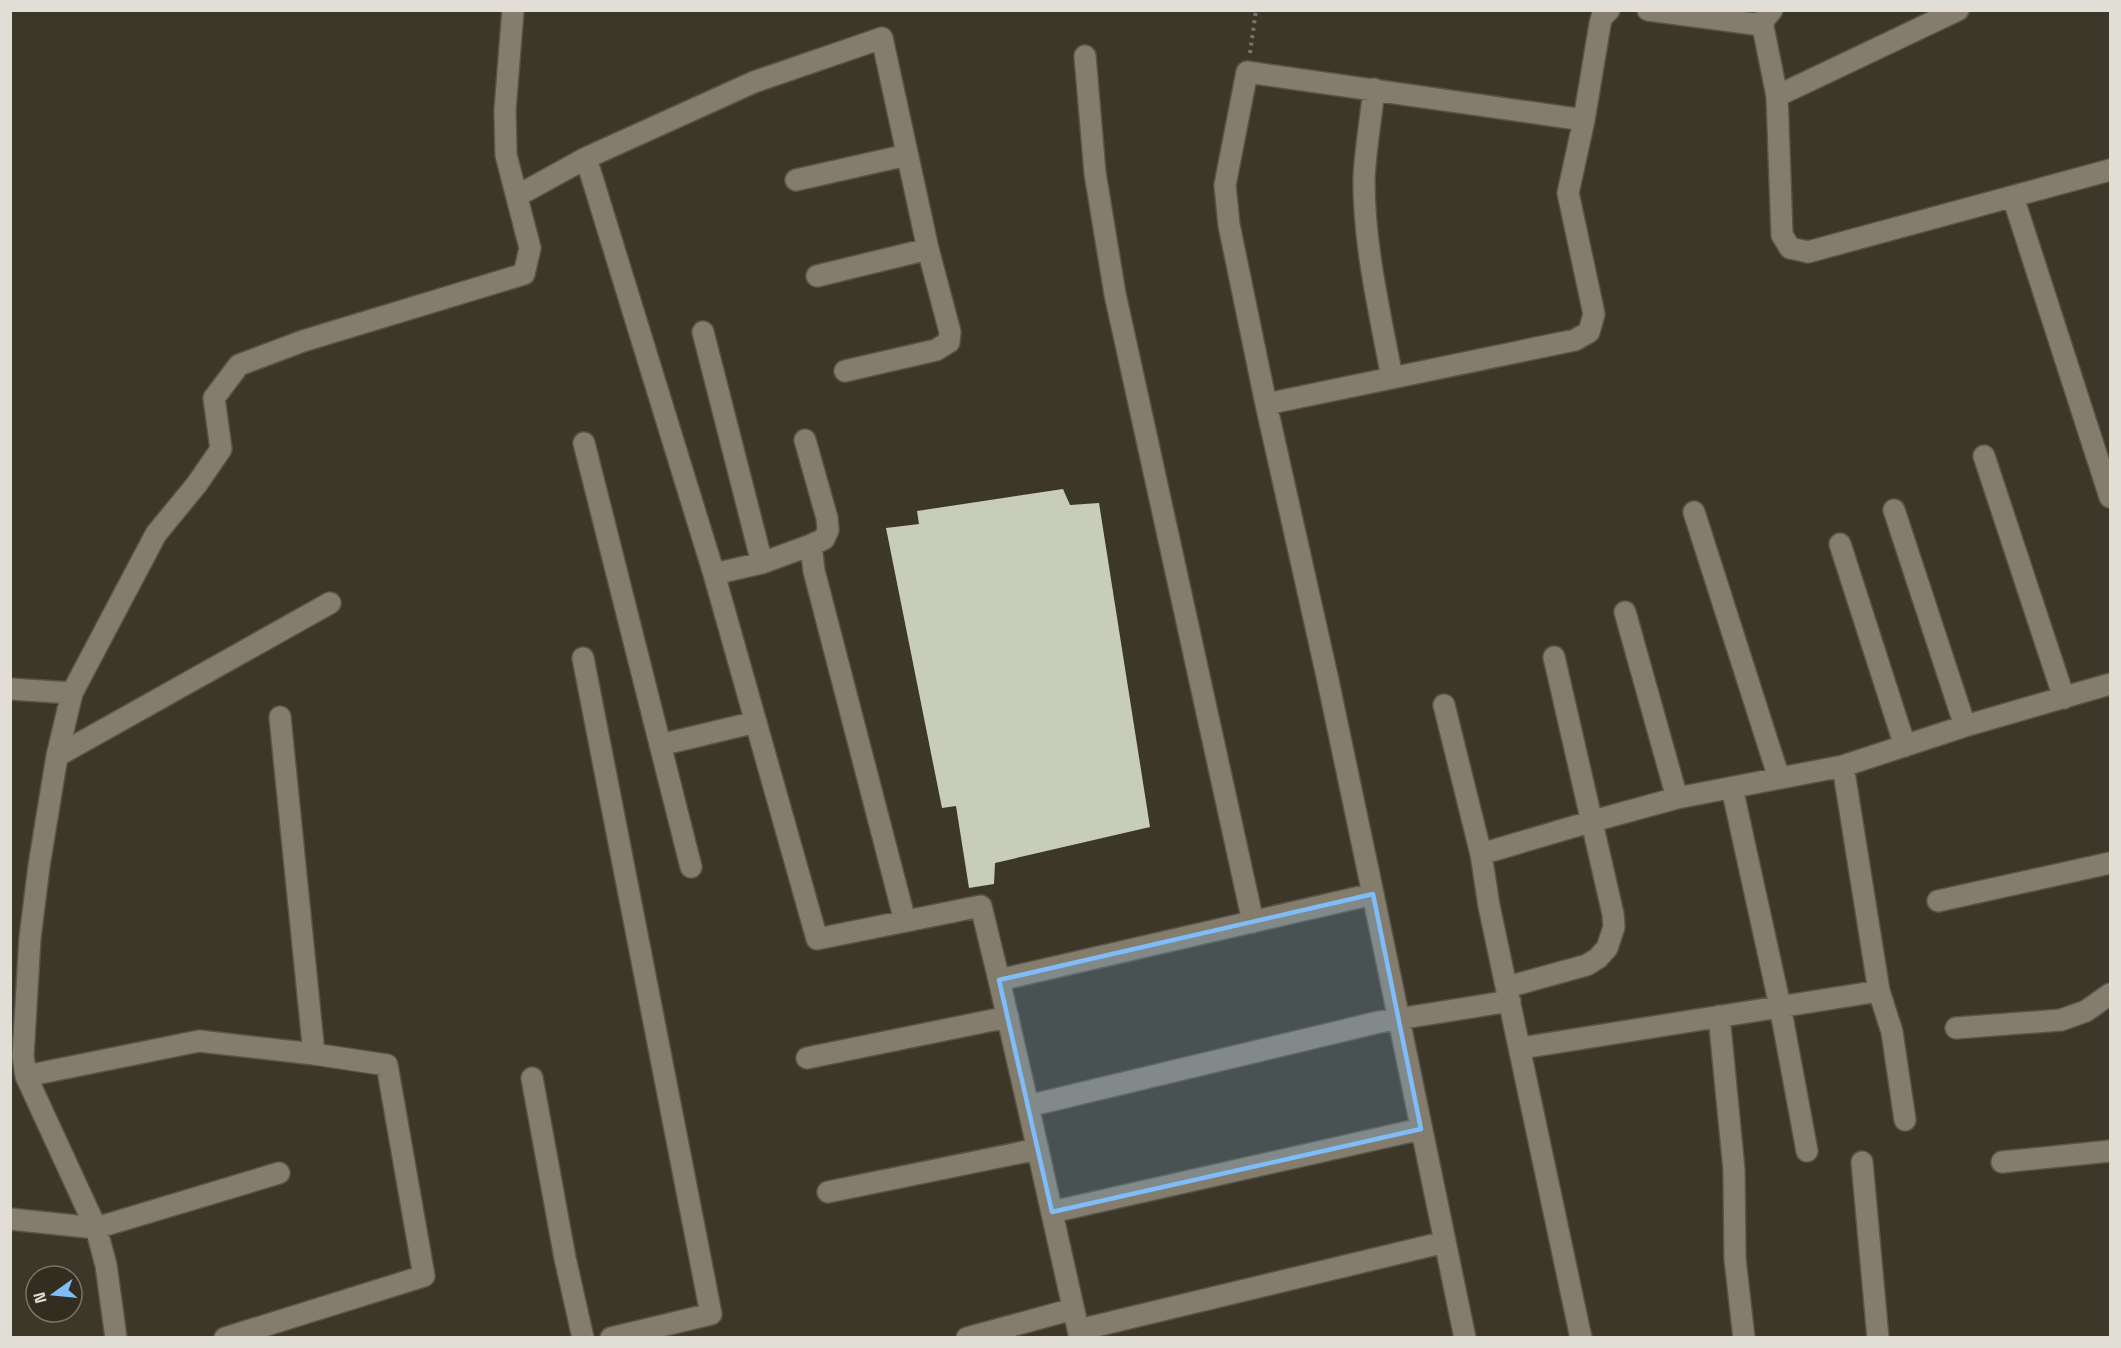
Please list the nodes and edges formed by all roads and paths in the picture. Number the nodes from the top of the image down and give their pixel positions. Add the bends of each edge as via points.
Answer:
1 (513, 10) edge
2 (1256, 10) edge
3 (1609, 10) edge
4 (1648, 10) edge
5 (1958, 10) edge
6 (1767, 16) edge
7 (1085, 56) dead end
8 (1247, 72) junction
9 (1374, 89) junction
10 (1777, 96) junction
11 (1584, 120) junction
12 (907, 155) junction
13 (586, 158) junction
14 (2110, 170) edge
15 (796, 180) dead end
16 (517, 196) junction
17 (2013, 197) junction
18 (928, 249) junction
19 (818, 276) dead end
20 (703, 332) dead end
21 (845, 371) dead end
22 (1392, 378) junction
23 (1266, 404) junction
24 (805, 440) dead end
25 (584, 443) dead end
26 (1984, 456) dead end
27 (2110, 497) edge
28 (1894, 510) dead end
29 (1694, 512) dead end
30 (1840, 544) dead end
31 (811, 545) junction
32 (762, 562) junction
33 (714, 574) junction
34 (330, 603) dead end
35 (1625, 612) dead end
36 (1554, 657) dead end
37 (584, 658) dead end
38 (2110, 684) edge
39 (10, 689) edge
40 (72, 693) junction
41 (2064, 698) junction
42 (1444, 705) dead end
43 (280, 717) dead end
44 (756, 722) junction
45 (1965, 726) junction
46 (660, 745) junction
47 (1905, 746) junction
48 (57, 756) junction
49 (1843, 766) junction
50 (1779, 778) junction
51 (1732, 788) junction
52 (1677, 798) junction
53 (1593, 820) junction
54 (1481, 854) junction
55 (2110, 863) edge
56 (691, 867) dead end
57 (1373, 894) junction
58 (1938, 901) dead end
59 (905, 921) junction
60 (1252, 922) junction
61 (999, 980) junction
62 (1879, 991) junction
63 (1508, 994) junction
64 (2110, 994) edge
65 (1780, 1006) junction
66 (1719, 1016) junction
67 (1008, 1017) junction
68 (1398, 1019) junction
69 (1956, 1028) dead end
70 (1521, 1048) junction
71 (314, 1054) junction
72 (807, 1058) dead end
73 (20, 1063) edge
74 (532, 1078) dead end
75 (1028, 1106) junction
76 (1905, 1120) dead end
77 (1421, 1129) junction
78 (1038, 1149) junction
79 (2110, 1150) edge
80 (1806, 1151) dead end
81 (1862, 1162) dead end
82 (2002, 1162) dead end
83 (279, 1173) dead end
84 (828, 1192) dead end
85 (1052, 1212) junction
86 (10, 1219) edge
87 (96, 1228) junction
88 (1445, 1242) junction
89 (1073, 1309) junction
90 (1004, 1333) edge
91 (1079, 1334) edge
92 (116, 1338) edge
93 (225, 1338) edge
94 (583, 1338) edge
95 (611, 1338) edge
96 (967, 1338) edge
97 (1465, 1338) edge
98 (1581, 1338) edge
99 (1744, 1338) edge
100 (1878, 1338) edge

1 - 16 street via 505,110 506,155
2 - 8 path
3 - 11 street via 1600,24
4 - 6 street via 1744,24 1754,24
5 - 10 street
6 - 10 street
7 - 60 street via 1095,173 1114,294
8 - 9 street
8 - 23 street via 1225,185 1229,225
9 - 11 street
9 - 22 street via 1364,179 1365,209
10 - 17 street via 1782,235 1790,248 1808,252
11 - 22 street via 1568,193 1594,314 1589,332 1575,339
12 - 13 street via 882,38 754,82
12 - 15 street
12 - 18 street
13 - 16 street
13 - 33 street
14 - 17 street
16 - 40 street via 530,248 524,274 303,341 239,366 214,398 221,448 156,534
17 - 27 street
18 - 19 street
18 - 21 street via 950,332 949,342 936,350
20 - 32 street
22 - 23 street
23 - 57 street
24 - 31 street via 828,530 824,539
25 - 46 street
26 - 41 street
28 - 45 street
29 - 50 street
30 - 47 street
31 - 32 street
31 - 59 street via 814,571
32 - 33 street
33 - 44 street
34 - 48 street
35 - 52 street
36 - 53 street
37 - 95 street via 711,1314
38 - 41 street
39 - 40 street
40 - 48 street
41 - 45 street
42 - 54 street
43 - 71 street
44 - 46 street
44 - 59 street via 817,939
45 - 47 street
46 - 56 street
47 - 49 street
48 - 73 street via 30,938
49 - 50 street
49 - 62 street
50 - 51 street
51 - 52 street
51 - 65 street
52 - 53 street
53 - 54 street
53 - 63 street via 1613,914 1614,927 1607,948 1587,965
54 - 63 street
55 - 58 street
57 - 60 street
57 - 68 street
59 - 61 street via 981,906
60 - 61 street
61 - 67 street
62 - 65 street
62 - 76 street via 1892,1032
63 - 68 street
63 - 70 street
64 - 69 street via 2086,1011 2061,1020
65 - 66 street
65 - 80 street
66 - 70 street
66 - 99 street via 1734,1170 1735,1259
67 - 72 street
67 - 75 street
68 - 75 street
68 - 77 street
70 - 98 street
71 - 73 street via 199,1041
71 - 93 street via 387,1065 424,1276
73 - 87 street
74 - 94 street
75 - 78 street
77 - 85 street
77 - 88 street
78 - 84 street
78 - 85 street
79 - 82 street
81 - 100 street
83 - 87 street
85 - 89 street
86 - 87 street
87 - 92 street via 106,1265
88 - 91 street
88 - 97 street
89 - 90 street
89 - 91 street
90 - 96 street

